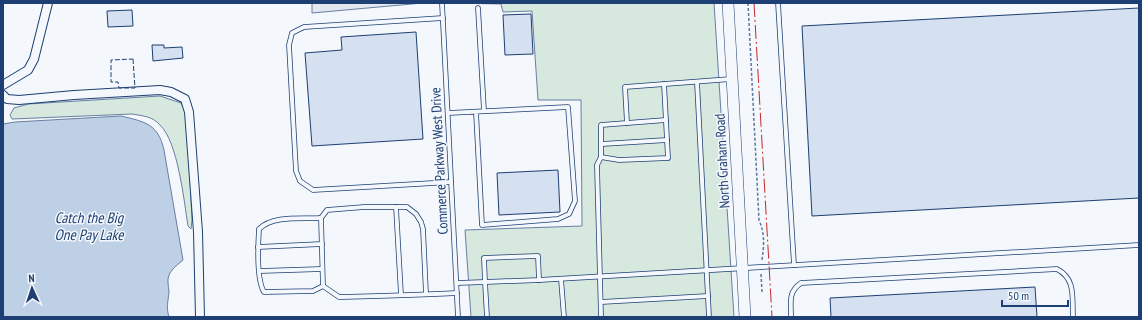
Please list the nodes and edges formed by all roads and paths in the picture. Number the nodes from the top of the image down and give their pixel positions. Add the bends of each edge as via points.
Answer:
1 (48, 3) edge
2 (442, 3) edge
3 (728, 3) edge
4 (748, 3) edge
5 (778, 3) edge
6 (478, 8) dead end
7 (443, 18) junction
8 (732, 79) junction
9 (697, 82) junction
10 (664, 84) junction
11 (3, 85) edge
12 (3, 95) edge
13 (484, 111) junction
14 (476, 112) junction
15 (448, 113) junction
16 (666, 120) junction
17 (627, 123) junction
18 (667, 140) junction
19 (602, 144) junction
20 (601, 157) junction
21 (451, 182) junction
22 (396, 207) junction
23 (321, 218) junction
24 (322, 244) junction
25 (1139, 245) edge
26 (258, 247) junction
27 (794, 265) junction
28 (761, 267) junction
29 (742, 268) junction
30 (322, 269) junction
31 (707, 270) junction
32 (260, 271) junction
33 (599, 276) junction
34 (561, 279) junction
35 (539, 280) junction
36 (485, 282) junction
37 (457, 283) junction
38 (323, 286) junction
39 (762, 292) dead end
40 (457, 293) junction
41 (426, 294) junction
42 (401, 295) junction
43 (708, 296) junction
44 (601, 302) junction
45 (200, 317) edge
46 (458, 317) edge
47 (487, 317) edge
48 (564, 317) edge
49 (602, 317) edge
50 (709, 317) edge
51 (745, 317) edge
52 (791, 317) edge
53 (1073, 317) edge

1 - 11 street via 34,59 28,70
2 - 7 lane, Commerce Parkway West Drive
3 - 8 street, North Graham Road
4 - 28 path via 758,220 763,229 764,240
5 - 27 lane
6 - 13 lane
7 - 15 lane, Commerce Parkway West Drive
7 - 21 lane via 304,27 292,33 289,53 296,171 300,181 313,190
8 - 9 lane
8 - 29 street, North Graham Road
9 - 10 lane
9 - 31 lane
10 - 16 lane
10 - 17 lane via 625,86
12 - 45 street via 7,99 19,100 160,90 185,99 192,142
13 - 14 lane
13 - 14 lane via 568,107 575,201 569,214 558,219 482,225
14 - 15 lane
15 - 21 lane, Commerce Parkway West Drive
16 - 17 lane
16 - 18 lane
17 - 19 lane via 601,125
18 - 19 lane
18 - 20 lane via 668,158 619,160
19 - 20 lane
20 - 33 lane via 597,165
21 - 37 lane, Commerce Parkway West Drive
22 - 23 lane via 327,210
22 - 41 lane via 407,207 421,222
22 - 42 lane
23 - 24 lane
23 - 26 lane via 275,220 265,223 258,229
24 - 26 lane
24 - 30 lane
25 - 27 lane
26 - 32 lane
27 - 28 lane
28 - 29 lane
28 - 39 path
29 - 31 lane
29 - 51 street, North Graham Road
30 - 32 lane
30 - 38 lane
31 - 33 lane
31 - 43 lane
32 - 38 lane via 261,287 264,292 313,291
33 - 34 lane
33 - 44 lane
34 - 35 lane
34 - 48 lane
35 - 36 lane
35 - 36 lane via 538,256 484,258
36 - 37 lane
36 - 47 lane
37 - 40 lane, Commerce Parkway West Drive
38 - 42 lane via 339,297
40 - 41 lane
40 - 46 lane, Commerce Parkway West Drive
41 - 42 lane
43 - 44 lane
43 - 50 lane
44 - 49 lane
52 - 53 lane via 790,294 801,283 1057,269 1067,274 1071,284

